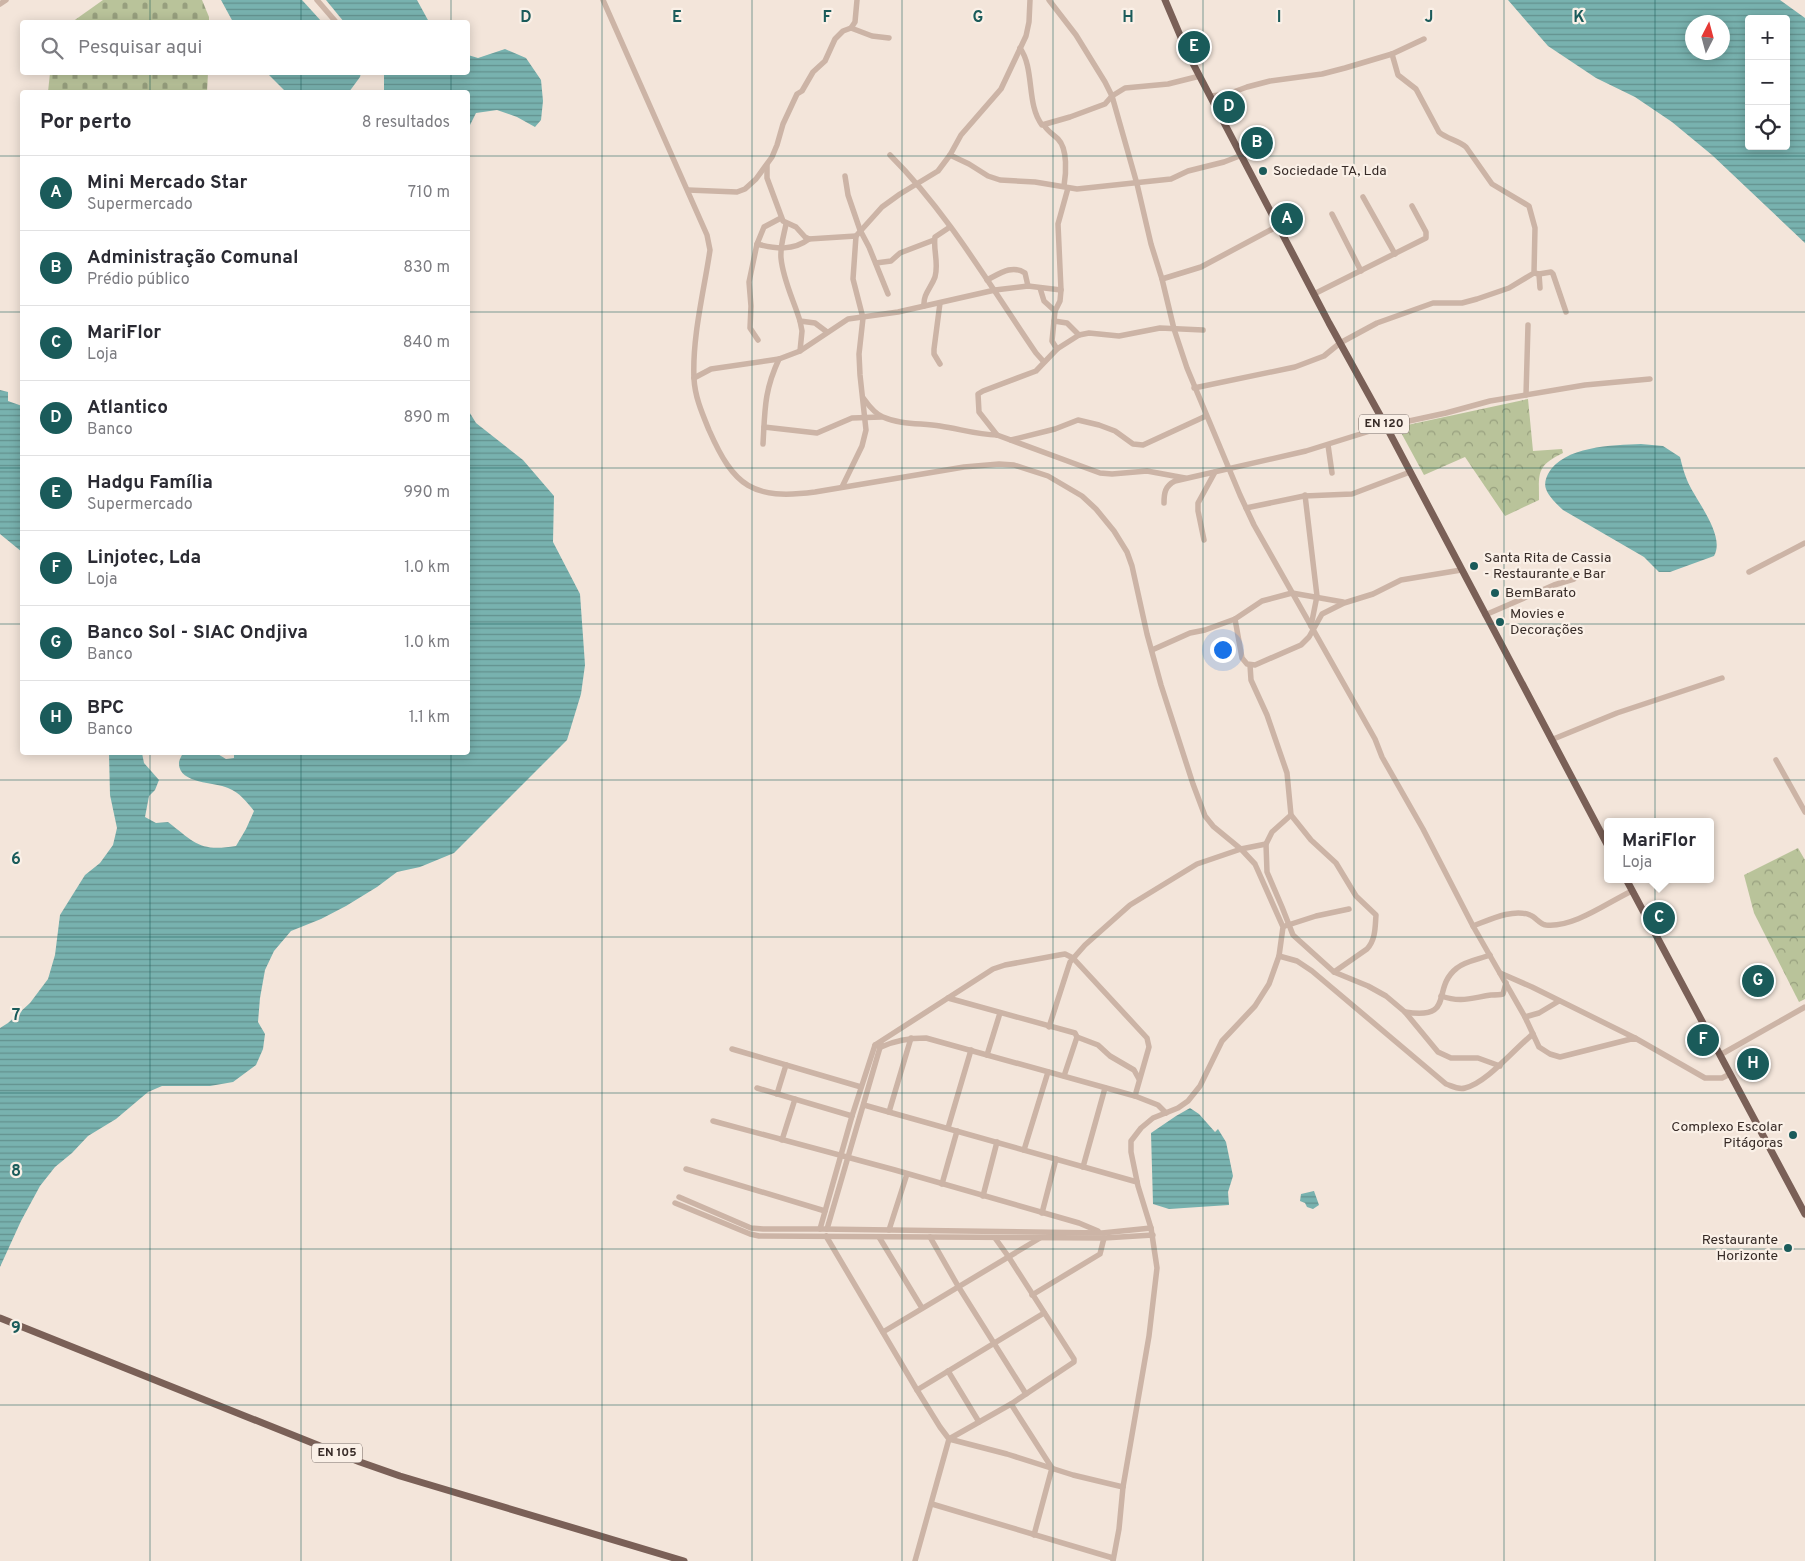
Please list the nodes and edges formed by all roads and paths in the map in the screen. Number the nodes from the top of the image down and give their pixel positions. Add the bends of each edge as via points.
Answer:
1 (6, 0) edge
2 (316, 0) edge
3 (603, 0) edge
4 (857, 0) edge
5 (1030, 0) edge
6 (1049, 0) edge
7 (1165, 0) edge
8 (0, 4) edge
9 (334, 20) edge
10 (851, 28) junction
11 (889, 38) dead end
12 (1424, 39) dead end
13 (1020, 48) junction
14 (1392, 54) junction
15 (1200, 76) junction
16 (1112, 96) junction
17 (1211, 96) junction
18 (1044, 125) junction
19 (890, 155) dead end
20 (950, 155) junction
21 (1242, 155) junction
22 (767, 165) junction
23 (845, 176) dead end
24 (1137, 184) junction
25 (917, 185) junction
26 (1066, 187) junction
27 (688, 190) junction
28 (1363, 197) dead end
29 (1412, 206) dead end
30 (1332, 214) dead end
31 (781, 218) junction
32 (786, 224) junction
33 (1278, 226) junction
34 (950, 228) junction
35 (858, 233) junction
36 (809, 239) junction
37 (934, 240) junction
38 (757, 244) junction
39 (782, 249) junction
40 (1395, 254) junction
41 (876, 263) junction
42 (1362, 271) junction
43 (1537, 273) junction
44 (1162, 279) junction
45 (987, 280) junction
46 (1028, 286) junction
47 (1040, 288) junction
48 (1540, 288) dead end
49 (995, 290) junction
50 (1061, 290) junction
51 (888, 294) dead end
52 (1314, 294) junction
53 (940, 303) junction
54 (924, 306) junction
55 (1055, 311) junction
56 (1566, 312) dead end
57 (863, 318) junction
58 (800, 321) junction
59 (1054, 321) junction
60 (1528, 325) dead end
61 (1174, 329) junction
62 (1203, 330) dead end
63 (827, 332) junction
64 (1079, 335) junction
65 (758, 340) dead end
66 (1340, 343) junction
67 (1057, 349) junction
68 (800, 352) junction
69 (779, 359) junction
70 (1044, 362) junction
71 (940, 364) dead end
72 (694, 378) junction
73 (1650, 379) dead end
74 (1194, 388) junction
75 (1526, 395) junction
76 (863, 397) junction
77 (865, 416) junction
78 (1206, 416) junction
79 (882, 417) junction
80 (1386, 426) junction
81 (764, 428) junction
82 (998, 435) junction
83 (1011, 440) junction
84 (763, 444) dead end
85 (1328, 445) junction
86 (1229, 468) junction
87 (1215, 472) junction
88 (1332, 472) dead end
89 (1410, 472) junction
90 (1187, 479) junction
91 (842, 487) junction
92 (1306, 496) junction
93 (1164, 503) dead end
94 (1246, 508) junction
95 (1204, 540) dead end
96 (1805, 544) edge
97 (1462, 570) junction
98 (1749, 572) dead end
99 (1574, 579) dead end
100 (1292, 593) junction
101 (1316, 596) junction
102 (1344, 603) junction
103 (1485, 615) junction
104 (1235, 618) junction
105 (1312, 628) junction
106 (1152, 650) junction
107 (1250, 664) junction
108 (1722, 678) dead end
109 (1551, 740) junction
110 (1776, 760) dead end
111 (1805, 812) edge
112 (1290, 815) junction
113 (1604, 839) edge
114 (1266, 844) junction
115 (1241, 849) junction
116 (1628, 883) edge
117 (1632, 890) junction
118 (1349, 909) dead end
119 (1286, 926) junction
120 (1474, 926) junction
121 (1490, 955) junction
122 (1279, 956) junction
123 (1073, 958) junction
124 (1334, 972) junction
125 (1500, 973) junction
126 (1506, 983) junction
127 (1441, 996) junction
128 (948, 998) junction
129 (1559, 1001) junction
130 (1805, 1007) edge
131 (1405, 1012) junction
132 (1000, 1013) junction
133 (1525, 1018) junction
134 (1049, 1027) junction
135 (1532, 1034) junction
136 (1077, 1037) junction
137 (911, 1038) junction
138 (1635, 1038) junction
139 (879, 1044) junction
140 (732, 1050) dead end
141 (971, 1050) junction
142 (987, 1055) junction
143 (1720, 1055) junction
144 (786, 1065) junction
145 (1500, 1066) junction
146 (1048, 1072) junction
147 (1730, 1074) junction
148 (1064, 1076) junction
149 (1140, 1080) junction
150 (861, 1087) junction
151 (757, 1088) dead end
152 (1106, 1088) junction
153 (777, 1094) junction
154 (1135, 1096) junction
155 (794, 1099) junction
156 (864, 1105) junction
157 (890, 1112) junction
158 (1166, 1113) junction
159 (852, 1116) junction
160 (713, 1121) dead end
161 (948, 1128) junction
162 (957, 1131) junction
163 (782, 1140) junction
164 (997, 1142) junction
165 (1024, 1150) junction
166 (840, 1156) junction
167 (848, 1159) junction
168 (1056, 1159) junction
169 (1083, 1167) junction
170 (686, 1169) dead end
171 (907, 1174) junction
172 (1137, 1182) junction
173 (942, 1184) junction
174 (983, 1196) junction
175 (825, 1211) junction
176 (1042, 1213) junction
177 (1805, 1214) edge
178 (820, 1229) junction
179 (827, 1229) junction
180 (889, 1230) junction
181 (1152, 1231) junction
182 (1103, 1235) junction
183 (826, 1236) junction
184 (879, 1237) junction
185 (930, 1237) junction
186 (994, 1238) junction
187 (1041, 1238) junction
188 (1008, 1256) junction
189 (958, 1286) junction
190 (1032, 1294) junction
191 (922, 1308) junction
192 (1044, 1313) junction
193 (0, 1318) edge
194 (883, 1332) junction
195 (995, 1343) junction
196 (948, 1371) junction
197 (917, 1390) junction
198 (1026, 1394) junction
199 (1011, 1404) junction
200 (979, 1422) junction
201 (949, 1439) junction
202 (1052, 1468) junction
203 (1123, 1487) junction
204 (932, 1504) junction
205 (1034, 1535) junction
206 (1113, 1559) edge
207 (684, 1561) edge
208 (915, 1561) edge

1 - 8 street
2 - 9 street
3 - 27 street
4 - 10 street via 855,22
5 - 13 street via 1028,29
6 - 16 street via 1076,35
7 - 15 main road, EN 120
10 - 11 street
10 - 22 street via 835,38 826,61 813,72 797,94
12 - 14 street
13 - 18 street via 1026,59 1033,101 1040,123
13 - 20 street via 1001,89 969,124
14 - 17 street via 1322,74 1270,81
14 - 43 street via 1398,75 1416,89 1439,132 1462,143 1488,180 1528,206 1535,228
15 - 16 street via 1168,84 1125,88
15 - 17 main road, EN 120
16 - 18 street via 1105,104
16 - 24 street
17 - 21 main road, EN 120
18 - 26 street via 1060,142 1066,166
19 - 25 street
20 - 25 street via 938,171
20 - 26 street via 1000,180
21 - 24 street via 1171,179
21 - 33 main road, EN 120
22 - 27 street via 745,189 737,192
22 - 31 street via 767,178
23 - 35 street
24 - 26 street via 1090,189
24 - 44 street
25 - 34 street
25 - 35 street via 882,207
26 - 50 street via 1058,224
27 - 72 street via 710,250 694,354
28 - 40 street
29 - 40 street via 1426,238
30 - 42 street
31 - 32 street
31 - 38 street via 764,227
32 - 36 street via 796,227
32 - 39 street
33 - 44 street via 1201,266
33 - 52 main road, EN 120
34 - 37 street via 935,236
34 - 45 street
35 - 36 street
35 - 41 street
35 - 57 street via 853,279
36 - 39 street via 803,244
37 - 41 street via 900,253 891,261
37 - 54 street via 936,267 931,286 925,294
38 - 39 street
38 - 65 street via 749,290 750,328
39 - 58 street via 785,279
40 - 42 street
41 - 51 street
42 - 52 street
43 - 48 street
43 - 56 street via 1553,274
43 - 66 street via 1510,288 1478,299 1462,303 1437,302 1419,307 1377,323
44 - 61 street
45 - 46 street via 1006,270 1016,269 1025,273
45 - 49 street
46 - 47 street
46 - 49 street
47 - 50 street
47 - 55 street via 1044,302
49 - 53 street
49 - 70 street
50 - 55 street
52 - 66 main road, EN 120
53 - 54 street
53 - 71 street via 934,354
54 - 57 street
55 - 59 street
57 - 63 street via 848,319
57 - 76 street via 859,354
58 - 63 street via 815,323
58 - 68 street
59 - 64 street via 1068,323
59 - 67 street via 1052,341
60 - 75 street
61 - 62 street
61 - 64 street via 1157,328 1119,336
61 - 74 street
63 - 68 street
64 - 67 street
66 - 74 street via 1324,356 1296,367
66 - 80 main road, EN 120
67 - 70 street
68 - 69 street
69 - 72 street via 711,369
69 - 81 street via 764,405
70 - 82 street via 1036,371 978,394 979,412
72 - 91 street via 699,405 716,446 740,481 774,495
73 - 75 street via 1614,381
74 - 78 street
75 - 80 street
76 - 77 street
76 - 79 street via 870,408
77 - 79 street
77 - 81 street via 817,433
77 - 91 street via 862,446
78 - 83 street via 1143,445 1132,444 1115,431 1078,420
78 - 86 street
79 - 82 street
80 - 85 street
80 - 89 main road, EN 120
81 - 84 street
82 - 83 street
83 - 90 street via 1100,473 1147,471
85 - 86 street
85 - 88 street
86 - 87 street
86 - 94 street
87 - 90 street
87 - 95 street via 1198,503
89 - 92 street via 1352,494
89 - 97 main road, EN 120
90 - 93 street via 1170,484
91 - 106 street via 999,464 1031,469 1065,484 1096,509 1127,552
92 - 94 street
92 - 101 street
94 - 100 street
96 - 98 street
97 - 102 street via 1401,580 1373,594
97 - 103 main road, EN 120
99 - 103 street
100 - 101 street
100 - 104 street via 1262,601
100 - 105 street
101 - 102 street
101 - 105 street
102 - 105 street via 1322,614
103 - 109 main road, EN 120
104 - 106 street
104 - 107 street via 1242,658
105 - 107 street via 1301,645 1262,663
105 - 120 street
106 - 115 street via 1205,816
107 - 112 street via 1251,680 1287,773
108 - 109 street via 1617,713
109 - 113 main road, EN 120
110 - 111 street
112 - 114 street via 1272,832
112 - 124 street via 1336,863 1356,896 1376,915 1371,944
114 - 115 street
114 - 119 street via 1266,872 1282,907
115 - 119 street via 1255,864
115 - 123 street via 1197,864 1130,906
116 - 117 main road
117 - 120 street via 1570,922 1546,925 1530,914 1519,914 1501,916
117 - 143 main road
118 - 119 street
119 - 122 street
119 - 124 street
120 - 121 street
121 - 125 street
121 - 127 street via 1456,968
122 - 145 street via 1297,961 1312,971 1446,1084 1463,1089 1472,1086
122 - 158 street via 1270,984 1255,1006 1222,1041 1195,1093 1178,1108
123 - 128 street via 1065,954 1000,966
123 - 134 street
123 - 149 street via 1147,1038
124 - 131 street via 1378,991
125 - 126 street
125 - 129 street
126 - 127 street via 1501,995 1463,1001
126 - 133 street
127 - 131 street via 1437,1009 1431,1013
128 - 132 street
128 - 139 street
129 - 133 street via 1547,1010
129 - 138 street
130 - 143 street
131 - 145 street via 1445,1056 1478,1058
132 - 134 street
132 - 142 street
133 - 135 street
134 - 136 street via 1075,1033
135 - 138 street via 1539,1047 1560,1057
135 - 145 street
136 - 148 street
136 - 149 street via 1098,1045 1134,1070
137 - 139 street
137 - 141 street via 926,1038
137 - 157 street
138 - 147 street via 1705,1078 1722,1078
139 - 150 street
139 - 156 street
140 - 144 street
141 - 142 street
141 - 161 street
142 - 146 street
143 - 147 main road
144 - 150 street
144 - 153 street
146 - 148 street
146 - 165 street
147 - 177 main road
148 - 152 street
149 - 154 street
150 - 159 street
151 - 153 street
152 - 154 street
152 - 169 street
153 - 155 street
154 - 158 street via 1158,1105
155 - 159 street
155 - 163 street
156 - 157 street
156 - 167 street
157 - 161 street
158 - 172 street via 1153,1118 1131,1142
159 - 166 street
160 - 163 street
161 - 162 street
162 - 164 street
162 - 173 street
163 - 166 street
164 - 165 street
164 - 174 street
165 - 168 street
166 - 167 street
166 - 175 street
167 - 171 street
167 - 179 street
168 - 169 street
168 - 176 street
169 - 172 street
170 - 175 street
171 - 173 street
171 - 180 street
172 - 181 street
173 - 174 street
174 - 176 street
175 - 178 street
176 - 182 street via 1078,1223
178 - 179 street
178 - 183 street via 751,1228 677,1200 758,1236
179 - 180 street
180 - 182 street
181 - 182 street
181 - 203 street via 1157,1268 1152,1316
182 - 187 street
182 - 190 street via 1100,1254
183 - 184 street
183 - 194 street
184 - 185 street
184 - 191 street
185 - 186 street
185 - 189 street
186 - 187 street
186 - 188 street
187 - 188 street
188 - 189 street
188 - 190 street
189 - 191 street
189 - 195 street
190 - 192 street
191 - 194 street
192 - 195 street
192 - 198 street via 1074,1362
193 - 207 main road, EN 105 via 360,1462
194 - 197 street
195 - 196 street
195 - 198 street
196 - 197 street
196 - 200 street
197 - 201 street
198 - 199 street
199 - 200 street
199 - 202 street
200 - 201 street
201 - 202 street
201 - 204 street
202 - 203 street
202 - 205 street
203 - 206 street
204 - 205 street
204 - 208 street
205 - 206 street

